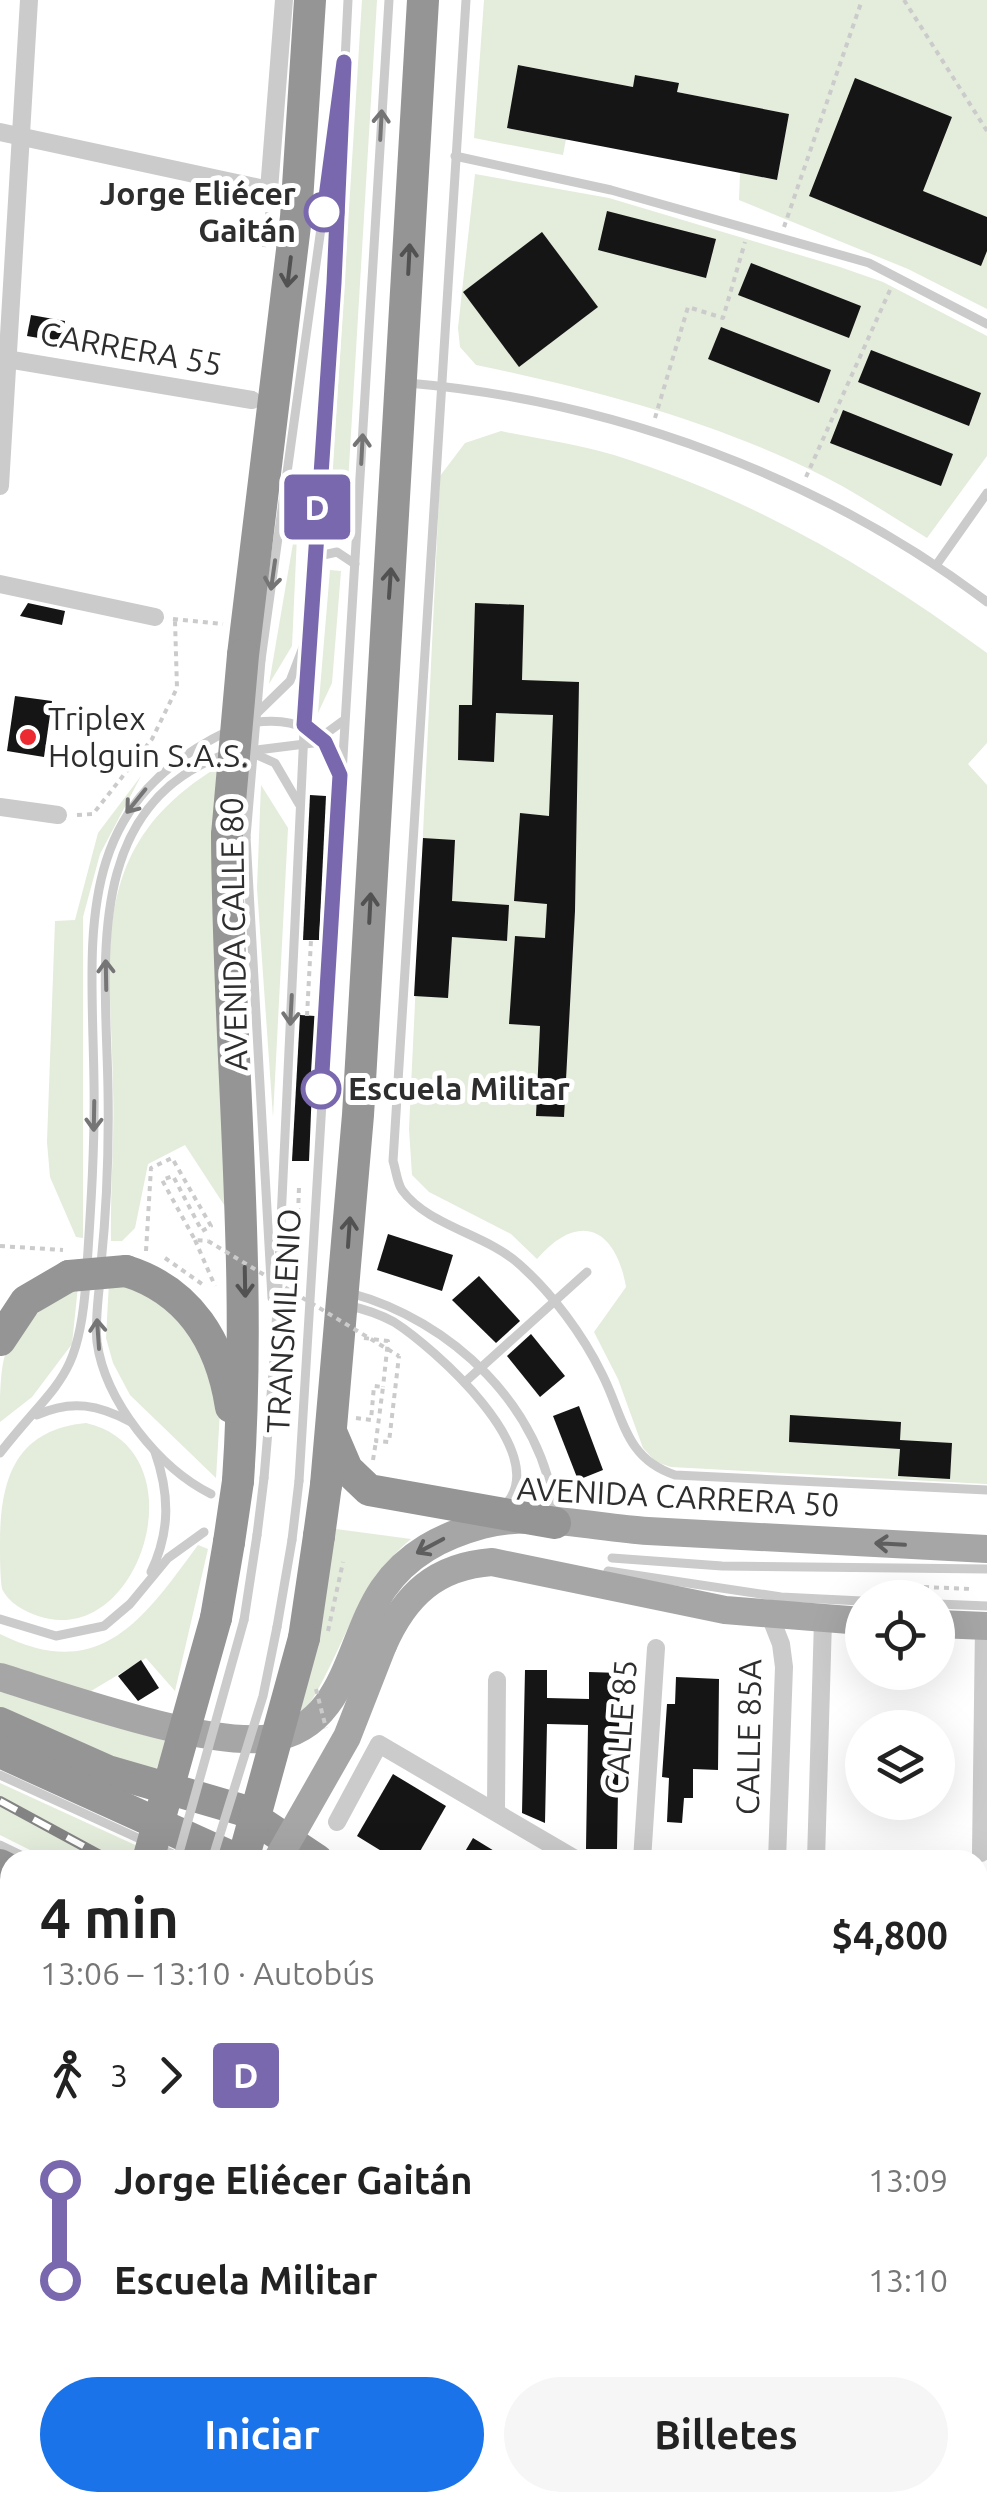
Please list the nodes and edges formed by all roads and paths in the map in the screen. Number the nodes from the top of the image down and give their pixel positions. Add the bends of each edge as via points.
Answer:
1 (28, 0) edge
2 (284, 0) edge
3 (310, 0) edge
4 (348, 0) edge
5 (389, 0) edge
6 (423, 0) edge
7 (466, 0) edge
8 (862, 0) edge
9 (904, 0) edge
10 (344, 62) junction
11 (987, 131) edge
12 (9, 134) edge
13 (455, 156) junction
14 (750, 228) junction
15 (780, 237) junction
16 (896, 276) junction
17 (987, 324) edge
18 (2, 358) edge
19 (402, 382) junction
20 (440, 387) junction
21 (252, 400) dead end
22 (651, 432) junction
23 (0, 486) edge
24 (801, 490) junction
25 (987, 492) edge
26 (314, 556) junction
27 (355, 564) junction
28 (936, 564) junction
29 (0, 584) edge
30 (987, 602) edge
31 (156, 617) joint
32 (175, 619) junction
33 (223, 624) dead end
34 (310, 625) junction
35 (252, 658) junction
36 (344, 721) junction
37 (242, 724) junction
38 (304, 725) junction
39 (321, 738) junction
40 (303, 746) junction
41 (242, 752) junction
42 (340, 775) junction
43 (0, 807) edge
44 (300, 807) junction
45 (58, 816) joint
46 (236, 836) junction
47 (311, 940) dead end
48 (307, 1016) dead end
49 (299, 1178) dead end
50 (210, 1226) junction
51 (298, 1231) dead end
52 (214, 1232) dead end
53 (196, 1240) junction
54 (0, 1246) edge
55 (136, 1261) junction
56 (73, 1264) junction
57 (587, 1272) dead end
58 (217, 1290) dead end
59 (344, 1298) junction
60 (553, 1303) junction
61 (355, 1337) dead end
62 (0, 1340) edge
63 (275, 1348) junction
64 (481, 1368) junction
65 (465, 1382) junction
66 (383, 1388) junction
67 (35, 1416) junction
68 (370, 1420) dead end
69 (134, 1423) junction
70 (332, 1434) junction
71 (376, 1441) junction
72 (152, 1446) junction
73 (0, 1453) edge
74 (374, 1459) dead end
75 (312, 1483) junction
76 (238, 1484) junction
77 (987, 1490) edge
78 (487, 1520) junction
79 (555, 1522) junction
80 (230, 1536) junction
81 (987, 1548) edge
82 (612, 1558) dead end
83 (987, 1569) edge
84 (608, 1570) dead end
85 (146, 1584) junction
86 (955, 1588) edge
87 (987, 1590) edge
88 (845, 1600) edge
89 (955, 1610) edge
90 (0, 1616) edge
91 (770, 1616) junction
92 (230, 1619) junction
93 (823, 1620) junction
94 (986, 1620) edge
95 (845, 1621) edge
96 (955, 1623) edge
97 (290, 1632) junction
98 (656, 1648) dead end
99 (0, 1677) edge
100 (497, 1680) dead end
101 (0, 1722) edge
102 (0, 1752) edge
103 (0, 1775) edge
104 (984, 1792) edge
105 (496, 1809) junction
106 (337, 1822) dead end
107 (151, 1850) edge
108 (164, 1850) edge
109 (179, 1850) edge
110 (215, 1850) edge
111 (219, 1850) edge
112 (243, 1850) edge
113 (283, 1850) edge
114 (318, 1850) edge
115 (561, 1850) edge
116 (643, 1850) edge
117 (777, 1850) edge
118 (816, 1850) edge
119 (981, 1850) edge

1 - 12 street
2 - 12 street via 269,190
3 -> 35 highway, AVENIDA CALLE 80 via 296,218
4 - 10 lane, TRANSMILENIO
27 -> 5 lane, TRANSMILENIO
19 -> 6 highway
7 - 13 lane
8 - 15 path
9 - 11 path
10 - 26 lane, TRANSMILENIO
10 -> 35 lane, TRANSMILENIO
12 - 18 street
13 - 14 lane
13 - 20 lane
14 - 15 lane
14 - 22 path via 723,318 688,307
15 - 16 lane
16 - 17 lane
16 - 24 path
18 - 21 street, CARRERA 55
18 - 23 street
19 - 20 lane
59 -> 19 highway
20 - 22 lane
20 - 60 lane via 393,1161 402,1190 428,1213 476,1234 519,1264
22 - 24 lane
24 - 28 lane
25 - 28 lane
26 - 27 lane via 337,552
26 - 34 lane, TRANSMILENIO
27 - 36 lane, TRANSMILENIO
28 - 30 lane
29 - 31 street
31 - 32 path
32 - 33 path
32 - 45 path via 176,688 152,739 93,814
34 - 37 lane, TRANSMILENIO via 290,682
34 - 38 lane, TRANSMILENIO
35 - 46 highway, AVENIDA CALLE 80, bridge
36 - 39 lane
36 - 42 lane, TRANSMILENIO
37 - 38 lane, TRANSMILENIO
37 -> 67 lane, TRANSMILENIO via 150,784 122,820 102,864 90,940 94,1125 82,1329 63,1380
38 - 39 lane
38 - 40 lane, TRANSMILENIO
39 - 40 lane
39 - 42 lane
40 - 41 lane
40 - 44 lane, TRANSMILENIO
41 - 44 lane via 274,764
69 -> 41 lane via 107,1378 97,1340 109,1127 108,905 133,830 154,800 204,763
42 - 75 lane, TRANSMILENIO
43 - 45 street
44 -> 63 lane, TRANSMILENIO
46 - 63 lane, TRANSMILENIO
46 -> 76 highway, AVENIDA CALLE 80 via 228,928 244,1224
47 - 48 path
49 - 51 path
50 - 52 path
50 - 53 path via 202,1231 173,1176 162,1180
50 - 55 path via 172,1158 151,1168
53 - 58 path
53 - 71 path, bridge via 208,1241 399,1356 389,1442
54 - 56 path
55 - 56 highway, bridge
55 - 76 highway via 211,1340 230,1402
56 - 62 highway via 26,1301
57 - 60 lane
59 - 64 lane via 424,1324
59 - 65 lane via 391,1320
59 - 70 highway
60 - 64 lane
60 - 77 lane via 603,1374 632,1446 651,1467 675,1475
61 - 66 path via 388,1342
63 - 76 lane, TRANSMILENIO
64 - 65 lane
64 - 79 lane via 528,1433
65 - 78 lane via 499,1425 514,1461 510,1499
66 - 68 path via 374,1386
66 - 71 path
67 - 69 lane via 90,1404
67 - 73 lane, TRANSMILENIO
69 - 72 lane
70 - 75 highway
70 - 78 highway via 347,1469 369,1490
71 - 74 path
72 - 76 lane via 187,1480
72 - 85 lane via 163,1476 166,1528
75 - 97 highway, bridge
76 - 80 highway, AVENIDA CALLE 80, bridge
78 - 79 highway
78 -> 99 main road, AVENIDA CARRERA 50 via 422,1550 390,1580 328,1704 312,1723 288,1735 244,1740 205,1733
81 -> 79 main road, AVENIDA CARRERA 50
80 - 85 lane via 168,1558
80 - 92 highway, AVENIDA CALLE 80
82 - 83 lane
84 - 88 lane
85 - 90 lane via 104,1626 80,1634 56,1636
86 - 87 path
89 - 94 lane
91 - 93 main road
91 - 113 main road, bridge via 514,1566 470,1564 424,1584 398,1615 347,1737
91 - 117 street, CALLE 85A via 784,1668
92 - 107 highway, AVENIDA CALLE 80, bridge
92 - 109 lane, bridge
93 - 95 main road
93 - 118 street
94 - 96 main road
94 - 104 street
97 - 110 lane, bridge via 262,1696
97 - 112 highway, bridge
98 - 116 street, CALLE 85
100 - 105 street
101 - 114 highway via 108,1771 242,1810
102 - 111 highway
103 - 108 lane
104 - 119 street
105 - 106 street via 378,1744
105 - 115 street

